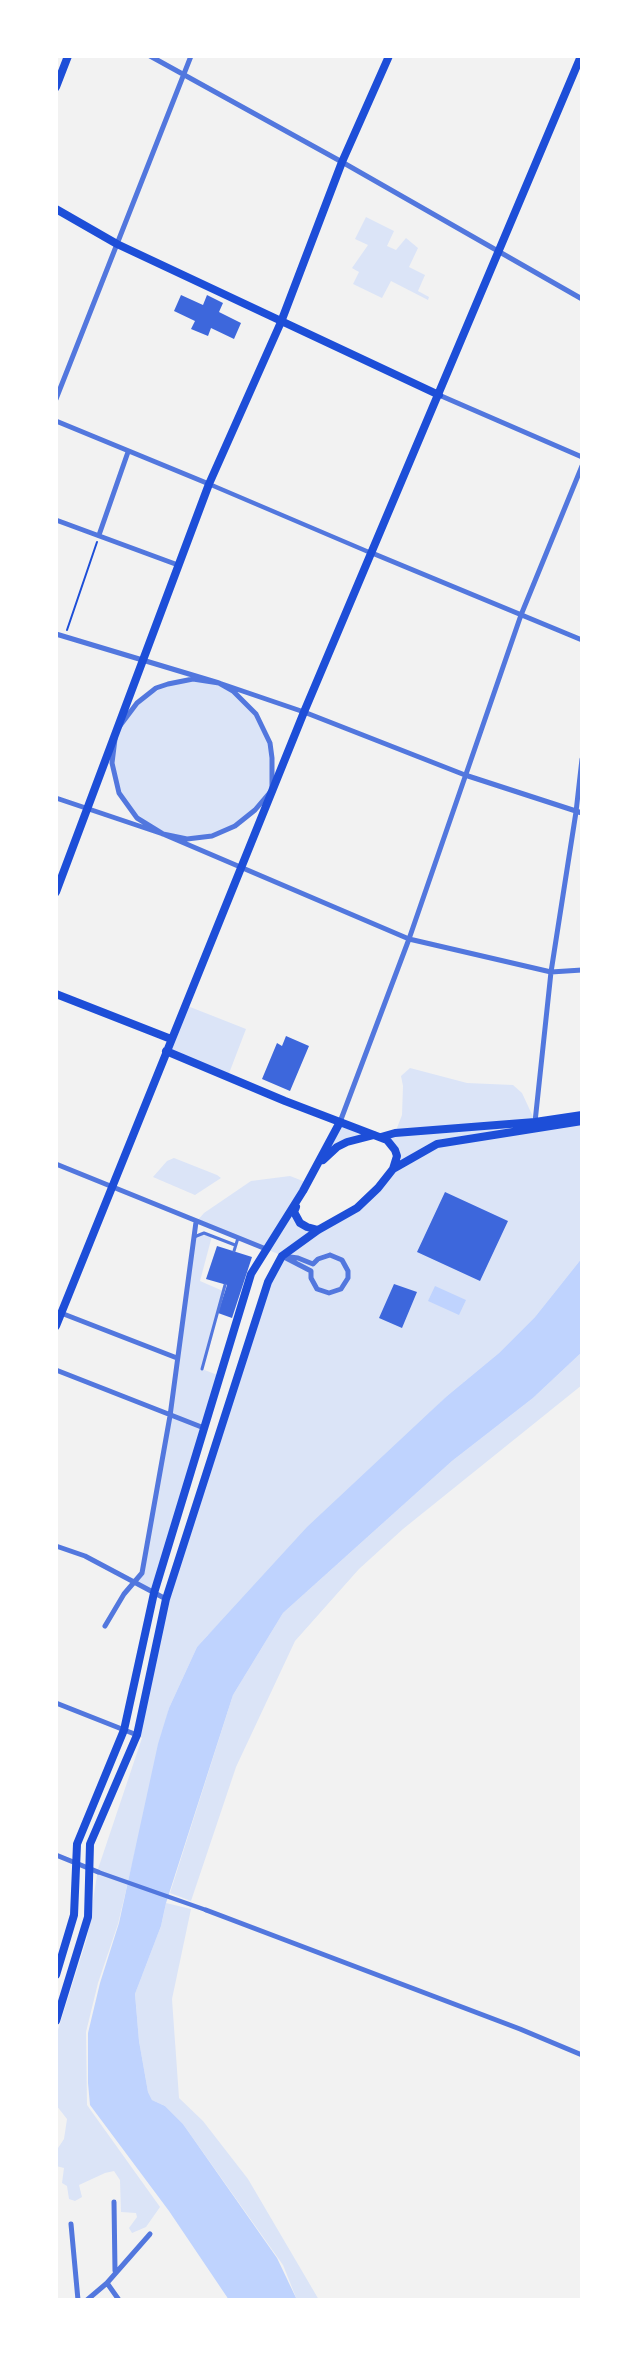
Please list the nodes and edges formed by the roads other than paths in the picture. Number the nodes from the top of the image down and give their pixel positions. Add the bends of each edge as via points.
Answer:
1 (68, 56) edge
2 (150, 56) edge
3 (191, 56) edge
4 (389, 56) edge
5 (581, 56) edge
6 (184, 74) junction
7 (56, 87) edge
8 (342, 162) junction
9 (56, 209) edge
10 (117, 244) junction
11 (500, 252) junction
12 (582, 299) edge
13 (281, 322) junction
14 (439, 395) junction
15 (56, 399) edge
16 (56, 421) edge
17 (128, 452) junction
18 (582, 457) edge
19 (582, 466) edge
20 (210, 484) junction
21 (56, 520) edge
22 (99, 535) junction
23 (372, 553) junction
24 (178, 565) junction
25 (521, 615) junction
26 (56, 634) edge
27 (582, 640) edge
28 (143, 660) junction
29 (219, 683) junction
30 (304, 712) junction
31 (116, 731) junction
32 (582, 759) edge
33 (465, 775) junction
34 (272, 790) junction
35 (56, 798) edge
36 (87, 807) junction
37 (579, 813) edge
38 (163, 834) junction
39 (240, 869) junction
40 (56, 892) edge
41 (409, 939) junction
42 (582, 970) edge
43 (551, 972) junction
44 (56, 994) edge
45 (171, 1038) junction
46 (166, 1051) junction
47 (582, 1114) edge
48 (582, 1121) edge
49 (340, 1122) junction
50 (535, 1122) junction
51 (379, 1136) junction
52 (56, 1164) edge
53 (393, 1169) junction
54 (111, 1187) junction
55 (302, 1194) junction
56 (196, 1222) junction
57 (318, 1230) junction
58 (193, 1238) junction
59 (238, 1238) junction
60 (235, 1245) junction
61 (266, 1249) junction
62 (234, 1251) dead end
63 (282, 1256) junction
64 (224, 1285) dead end
65 (61, 1313) junction
66 (56, 1326) edge
67 (177, 1358) junction
68 (202, 1369) dead end
69 (56, 1370) edge
70 (170, 1416) junction
71 (204, 1428) junction
72 (56, 1546) edge
73 (134, 1582) junction
74 (154, 1593) junction
75 (166, 1599) junction
76 (105, 1626) dead end
77 (56, 1703) edge
78 (124, 1730) junction
79 (136, 1735) junction
80 (56, 1855) edge
81 (76, 1863) junction
82 (88, 1867) junction
83 (98, 1872) joint
84 (206, 1910) joint
85 (56, 1975) edge
86 (56, 2021) edge
87 (582, 2055) edge
88 (114, 2202) dead end
89 (72, 2224) dead end
90 (150, 2234) dead end
91 (115, 2271) junction
92 (107, 2283) junction
93 (78, 2300) edge
94 (87, 2300) edge
95 (120, 2300) edge

1 - 7 main road
2 - 6 street
3 - 6 street
4 - 8 main road
5 - 11 main road
6 - 8 street
6 - 10 street
8 - 11 street
8 - 13 main road
9 - 10 main road
10 - 13 main road
10 - 15 street
11 - 12 street
11 - 14 main road
13 - 14 main road
13 - 20 main road
14 - 18 street
14 - 23 main road
16 - 17 street
17 - 20 street
17 - 22 street
19 - 25 street
20 - 23 street
20 - 24 main road
21 - 22 street
22 - 24 street
23 - 25 street
23 - 30 main road
24 - 28 main road
25 - 27 street
25 - 33 street
26 - 28 street
28 - 29 street
28 - 31 main road
29 - 30 street
29 - 31 street via 187,680 156,688 137,702
29 - 34 street via 246,702 264,728 272,758
30 - 33 street
30 - 34 main road
31 - 36 main road
31 - 38 street via 112,763 119,793 137,818
32 - 37 street
33 - 37 street
33 - 41 street
34 - 38 street via 246,819 224,832 187,839
34 - 39 main road
35 - 36 street
36 - 38 street
36 - 40 main road
37 - 43 street
38 - 39 street
39 - 41 street
39 - 45 main road
41 - 43 street
41 - 49 street
42 - 43 street
43 - 50 street
44 - 45 main road
45 - 46 main road
46 - 49 main road
46 - 54 main road
47 - 50 main road
48 - 53 main road via 438,1144
49 - 51 main road
49 - 55 main road
50 - 51 main road
51 - 53 main road via 392,1144 395,1150 397,1156
51 - 55 main road via 347,1142 328,1154
52 - 54 street
53 - 57 main road via 356,1208
54 - 56 street
54 - 65 main road
55 - 57 main road via 294,1212 306,1227
55 - 61 main road
56 - 58 street
56 - 59 street
57 - 63 main road
58 - 60 lane via 204,1233
58 - 67 street
59 - 60 lane
59 - 61 street
60 - 62 lane
61 - 63 main road
61 - 71 main road via 251,1274
63 - 63 street via 311,1271 313,1284 323,1292 336,1292 347,1283 346,1265 336,1256 323,1256 313,1264
63 - 75 main road via 268,1282
64 - 68 lane
65 - 66 main road
65 - 67 street
67 - 70 street
69 - 70 street
70 - 71 street
70 - 73 street via 142,1573
71 - 74 main road
72 - 73 street via 85,1556
73 - 74 street
73 - 76 street
74 - 75 street
74 - 78 main road
75 - 79 main road
77 - 78 street
78 - 79 street
78 - 81 main road via 77,1844
79 - 82 main road via 90,1844
80 - 81 street
81 - 82 street
81 - 85 main road via 74,1914
82 - 83 street
82 - 86 main road via 88,1917
83 - 84 street
84 - 87 street
88 - 91 street
89 - 93 street
90 - 91 street
91 - 92 street
92 - 94 street
92 - 95 street

